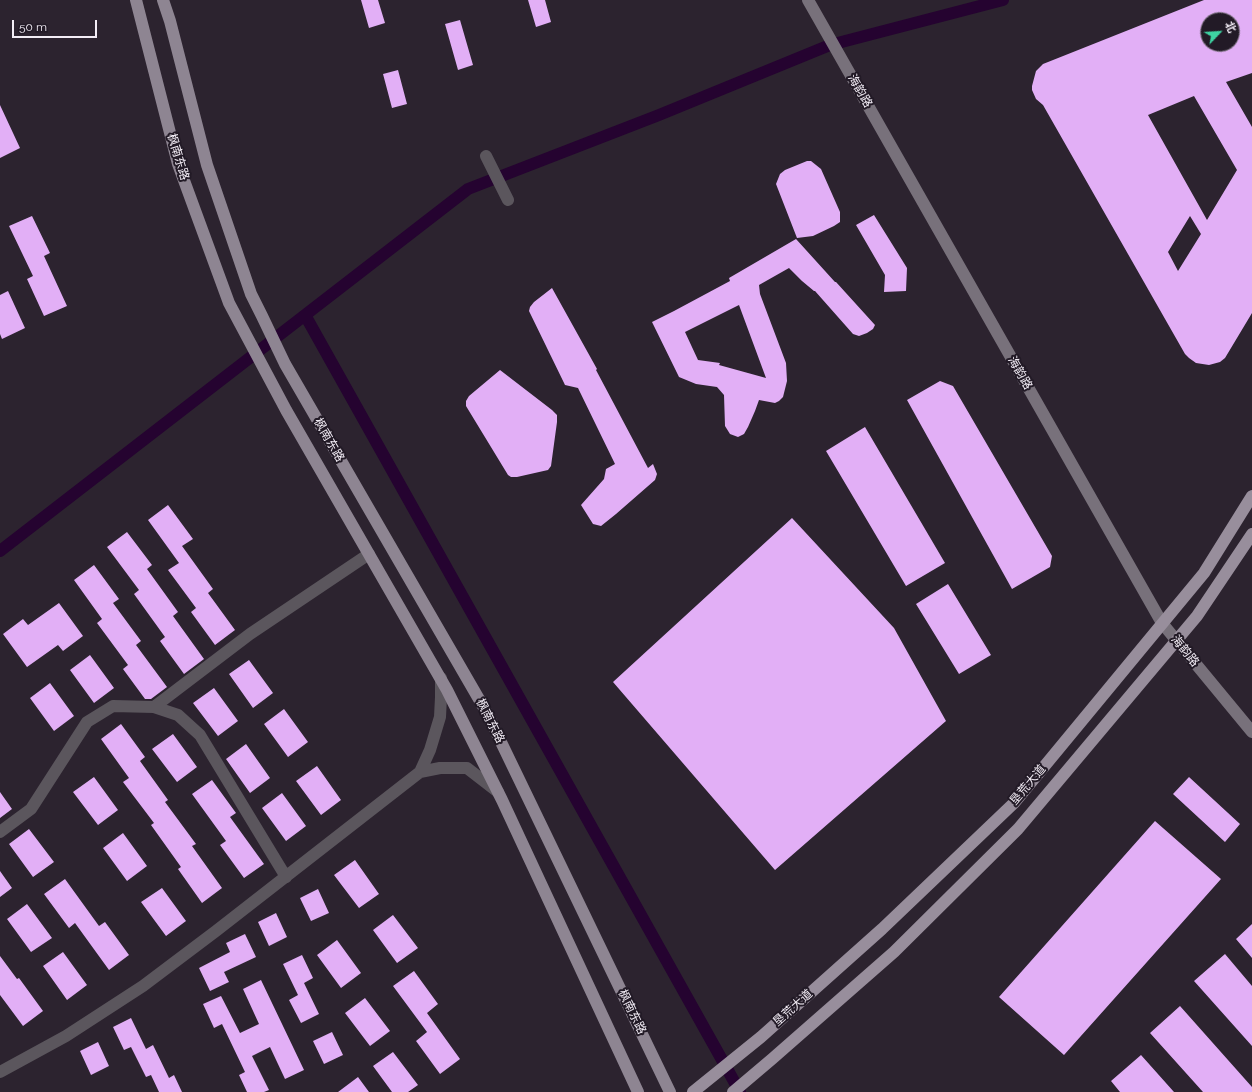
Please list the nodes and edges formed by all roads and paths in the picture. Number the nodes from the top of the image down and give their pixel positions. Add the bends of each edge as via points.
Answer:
1 (136, 0) edge
2 (163, 0) edge
3 (808, 0) edge
4 (486, 156) dead end
5 (508, 200) dead end
6 (1252, 496) edge
7 (1252, 534) edge
8 (369, 554) junction
9 (1162, 623) junction
10 (1176, 640) junction
11 (441, 678) junction
12 (154, 707) junction
13 (1252, 732) edge
14 (420, 772) junction
15 (498, 792) junction
16 (0, 832) edge
17 (286, 877) junction
18 (0, 1072) edge
19 (638, 1092) edge
20 (670, 1092) edge
21 (693, 1092) edge
22 (732, 1092) edge

1 - 8 main road, 枫南东路 via 178,164 229,303 286,410
2 - 20 main road, 枫南东路 via 207,165 251,294 285,364 487,713
3 - 9 main road, 海韵路
4 - 5 street
6 - 9 highway, 垦荒大道 via 1204,573
7 - 10 highway, 垦荒大道 via 1197,616
8 - 11 main road, 枫南东路
8 - 12 street via 250,634
9 - 10 main road, 海韵路
9 - 21 highway, 垦荒大道 via 1014,803 882,929 761,1037
10 - 13 main road, 海韵路
10 - 22 highway, 垦荒大道 via 1018,829 894,952
11 - 14 street via 440,717
11 - 15 main road, 枫南东路
12 - 16 street via 113,706 87,722 31,809
12 - 17 street via 178,715 200,735
14 - 15 street via 440,768 467,768
14 - 17 street
15 - 19 main road, 枫南东路
17 - 18 street via 143,986 66,1036

